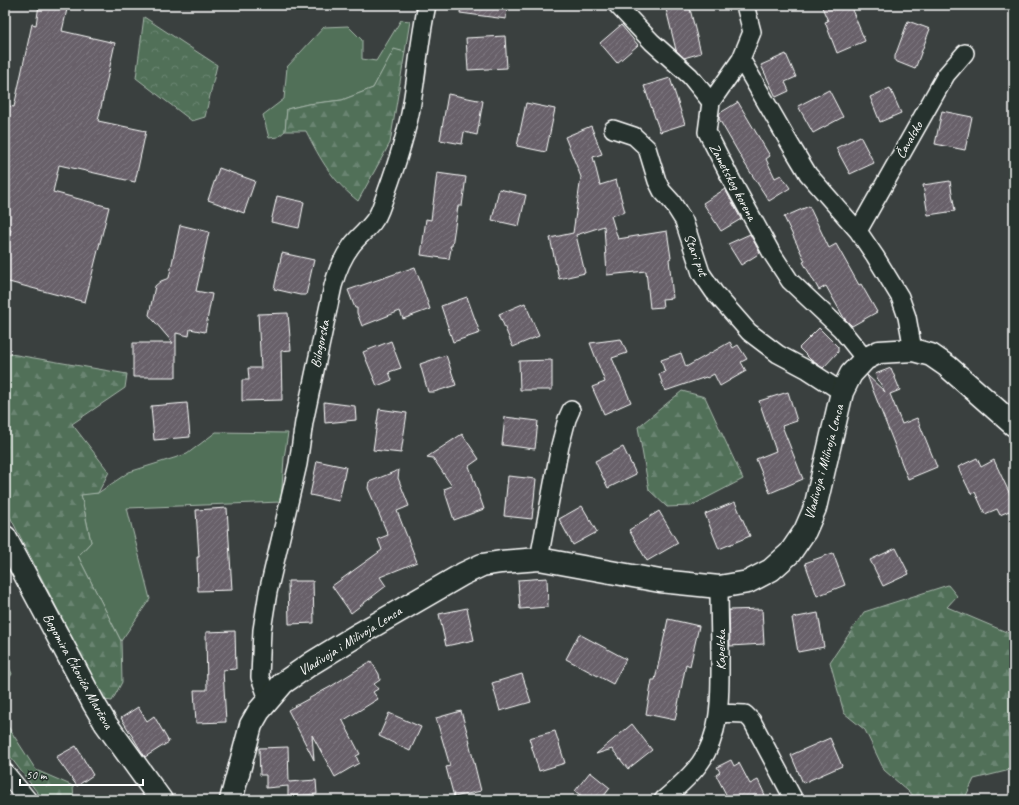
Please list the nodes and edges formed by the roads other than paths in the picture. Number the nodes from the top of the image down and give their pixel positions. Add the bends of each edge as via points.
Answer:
1 (427, 5) edge
2 (617, 5) edge
3 (745, 5) edge
4 (965, 53) dead end
5 (741, 59) junction
6 (711, 102) junction
7 (613, 129) dead end
8 (858, 231) junction
9 (913, 350) junction
10 (865, 359) junction
11 (842, 392) junction
12 (571, 410) dead end
13 (1014, 426) edge
14 (5, 537) edge
15 (539, 559) junction
16 (719, 586) junction
17 (268, 699) junction
18 (719, 713) junction
19 (5, 772) edge
20 (28, 800) edge
21 (161, 800) edge
22 (231, 800) edge
23 (663, 800) edge
24 (794, 800) edge

1 - 17 street, Bilogorska via 410,113 396,166 378,216 344,255 331,294 262,630 260,677
2 - 6 street via 652,42 690,76
3 - 5 street via 752,32
4 - 8 street, Čavalsko via 946,75
5 - 6 street
5 - 8 street via 808,174
6 - 10 street, Zametskog korena via 707,132 771,252 790,281 842,329
7 - 11 street, Stari put via 634,136 647,148 659,186 684,221 701,273 714,292 749,332 778,354
8 - 9 street via 900,297 907,317
9 - 10 street, Vladivoja i Milivoja Lenca via 879,352
9 - 13 street, Vladivoja i Milivoja Lenca via 931,354 947,366
10 - 11 street, Vladivoja i Milivoja Lenca via 851,374
11 - 16 street, Vladivoja i Milivoja Lenca via 815,508 805,531 790,553 771,570 748,582
12 - 15 street via 560,446
14 - 21 street, Bogomira Ćikovića Marčeva via 94,704
15 - 16 street, Vladivoja i Milivoja Lenca via 660,581
15 - 17 street, Vladivoja i Milivoja Lenca via 482,565 463,574 312,663 283,683
16 - 18 street, Kapelska
17 - 22 street, Vladivoja i Milivoja Lenca via 252,725
18 - 23 street, Kapelska via 712,741 700,763
18 - 24 street via 745,714 752,721
19 - 20 street

